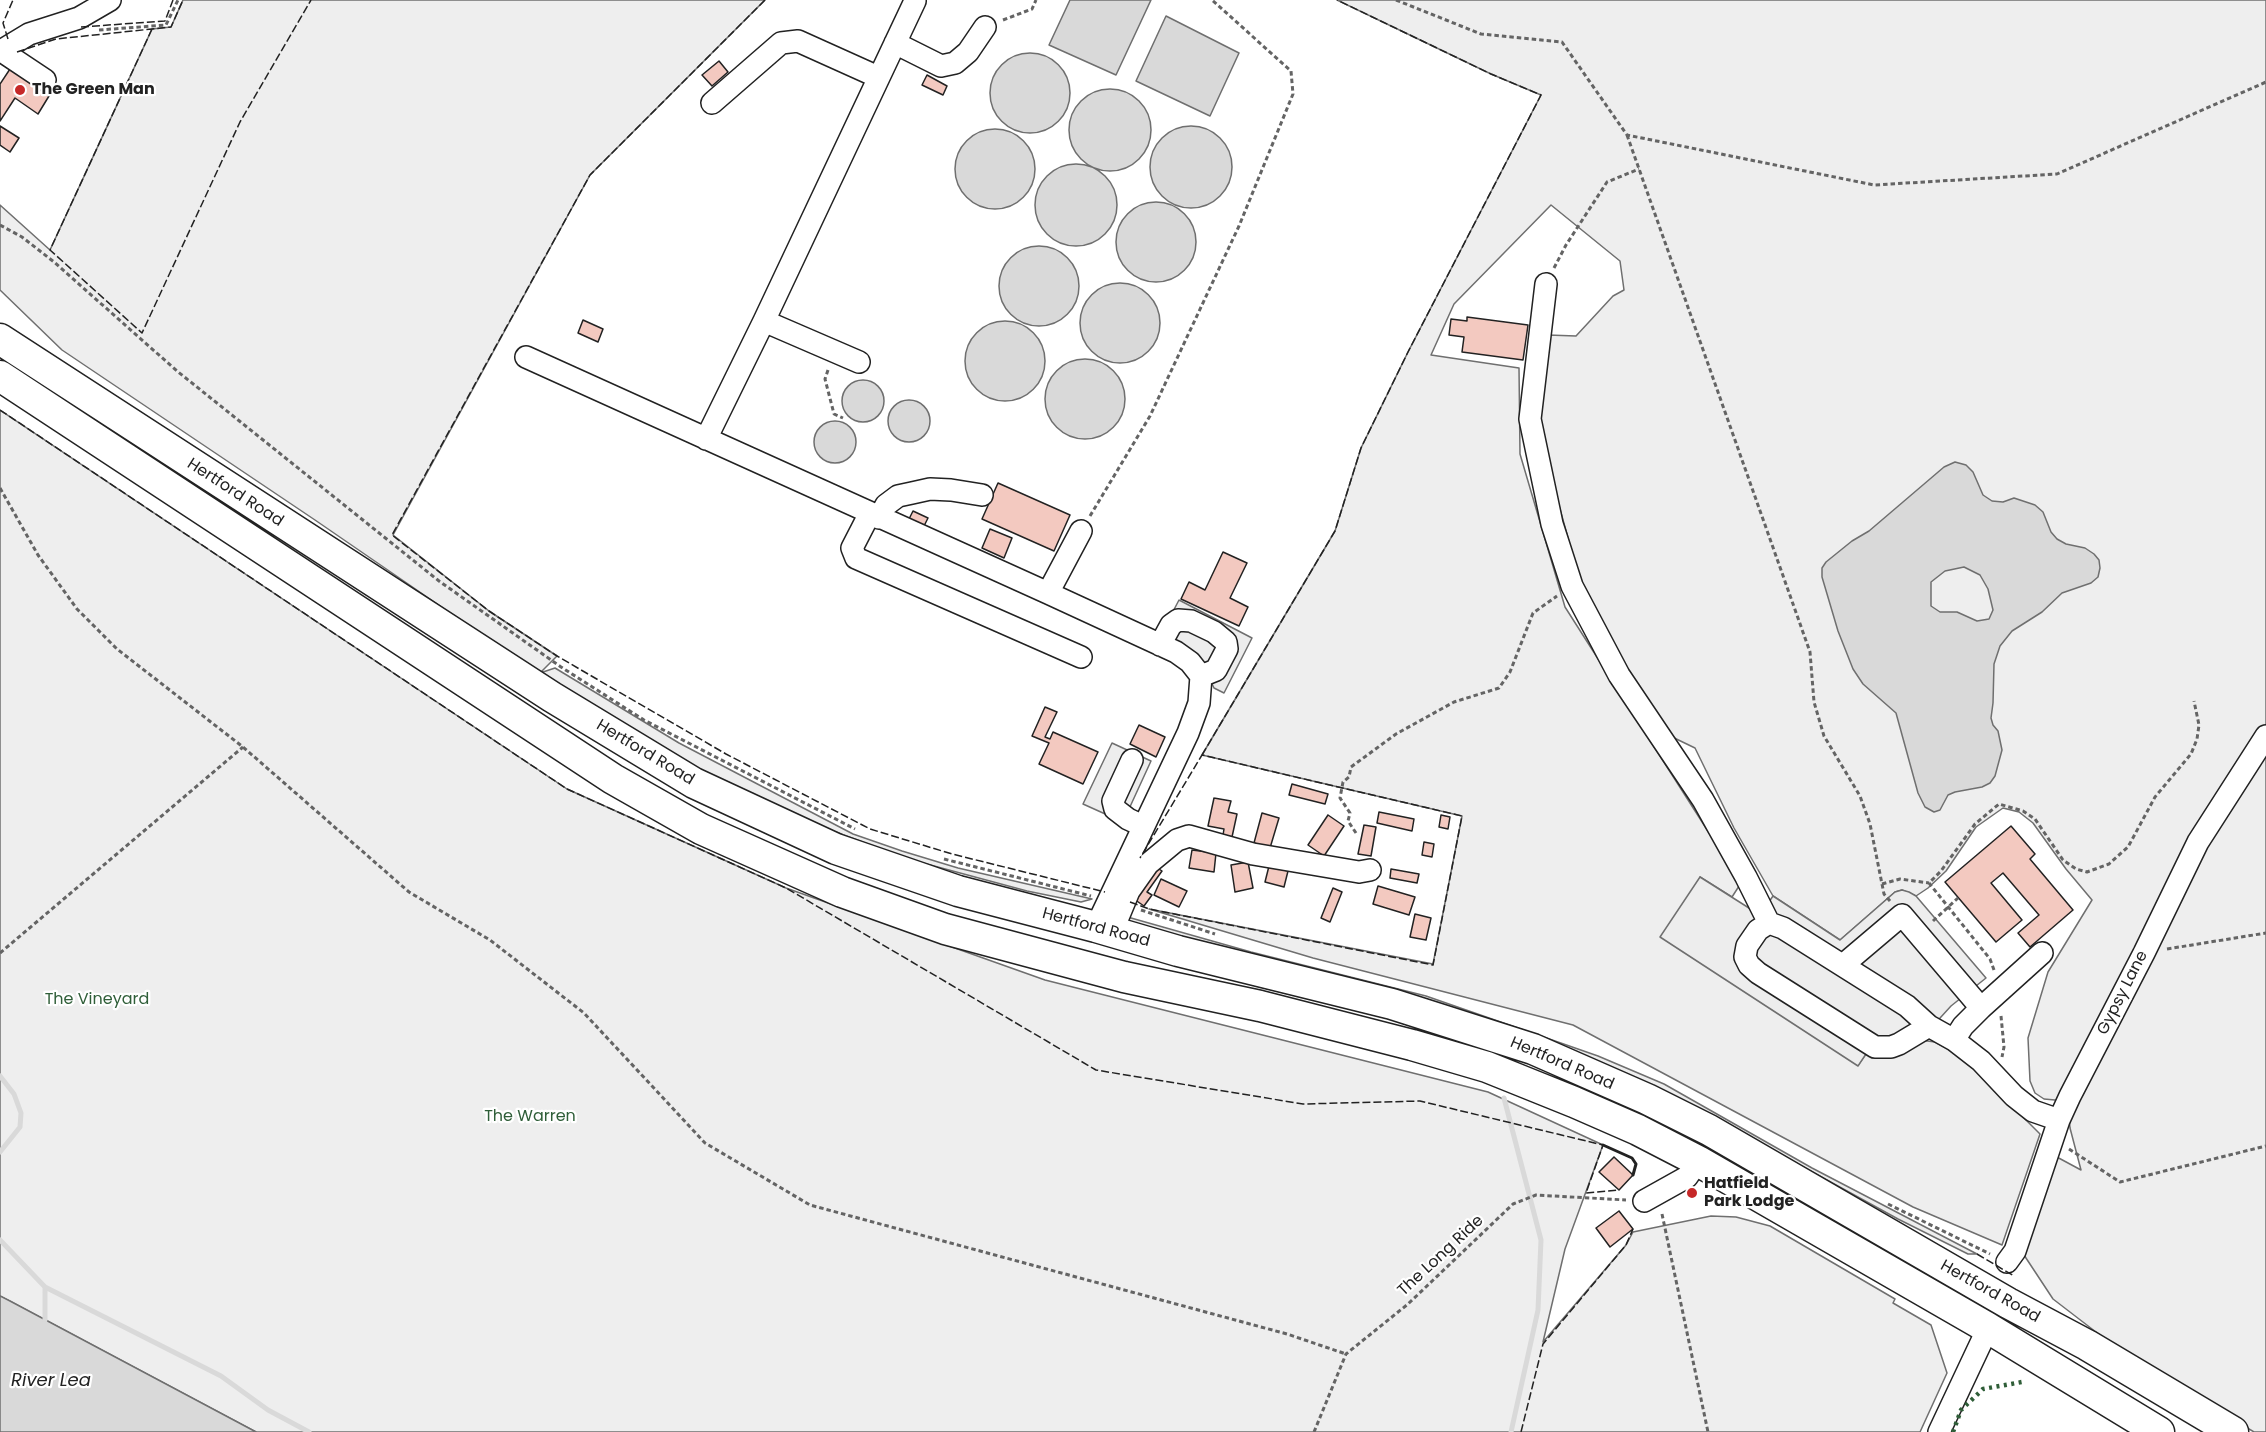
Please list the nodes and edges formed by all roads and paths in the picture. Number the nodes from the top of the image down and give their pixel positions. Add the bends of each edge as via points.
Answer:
1 (110, 0) edge
2 (1036, 0) edge
3 (1212, 0) edge
4 (1396, 0) edge
5 (915, 1) edge
6 (985, 27) joint
7 (895, 43) junction
8 (1, 50) edge
9 (878, 76) junction
10 (45, 80) dead end
11 (2266, 82) edge
12 (712, 103) dead end
13 (1627, 135) junction
14 (1639, 169) junction
15 (0, 225) edge
16 (1546, 284) joint
17 (764, 321) junction
18 (3, 337) edge
19 (835, 351) junction
20 (526, 357) dead end
21 (859, 362) dead end
22 (0, 376) edge
23 (843, 418) dead end
24 (706, 439) junction
25 (0, 488) edge
26 (982, 495) dead end
27 (875, 516) junction
28 (1081, 531) joint
29 (1572, 586) junction
30 (1048, 593) junction
31 (1160, 645) junction
32 (1081, 657) dead end
33 (1201, 676) junction
34 (2194, 700) dead end
35 (2266, 736) edge
36 (243, 747) junction
37 (1132, 760) dead end
38 (1143, 826) junction
39 (1356, 832) dead end
40 (865, 833) dead end
41 (939, 858) dead end
42 (1370, 870) dead end
43 (1929, 883) junction
44 (1882, 884) junction
45 (1958, 898) dead end
46 (1948, 907) junction
47 (1902, 915) junction
48 (1110, 916) junction
49 (1769, 923) junction
50 (1918, 933) junction
51 (2266, 933) edge
52 (1222, 936) dead end
53 (0, 953) edge
54 (2042, 953) dead end
55 (2144, 953) junction
56 (1844, 965) junction
57 (1990, 999) junction
58 (1929, 1026) junction
59 (1954, 1040) junction
60 (1993, 1072) junction
61 (2056, 1129) junction
62 (2266, 1146) edge
63 (1698, 1161) junction
64 (1651, 1197) junction
65 (1879, 1199) dead end
66 (2007, 1262) joint
67 (1988, 1328) junction
68 (1346, 1354) junction
69 (1314, 1432) edge
70 (1708, 1432) edge
71 (1939, 1432) edge
72 (2159, 1432) edge
73 (2233, 1432) edge

1 - 8 street via 79,18 29,34
2 - 6 path via 1032,9
3 - 28 path via 1291,71 1293,94 1239,226 1150,416
4 - 13 path via 1481,34 1562,42
5 - 7 street
6 - 7 street via 968,52 955,63 941,66
7 - 9 street
8 - 10 street
9 - 12 street via 798,41 781,43
9 - 17 street
11 - 13 path via 2057,174 1874,185
13 - 14 path
14 - 16 path via 1606,182
14 - 44 path via 1809,652 1814,702 1824,736 1860,796 1870,824
15 - 40 path via 54,262 177,371 440,581 552,661 644,720
16 - 29 street via 1530,419 1552,525
17 - 19 street
17 - 24 street
18 - 48 highway, Hertford Road via 562,703 694,783 836,849 958,891
19 - 21 street
19 - 23 path via 825,379 834,414
20 - 24 street
22 - 63 highway, Hertford Road via 613,779 701,829 794,872 945,929 1124,977 1339,1025 1487,1067 1638,1130
24 - 27 street
25 - 36 path via 38,555 77,609 117,649
26 - 27 street via 930,489 898,496
27 - 30 street
27 - 32 street via 852,548 856,558
28 - 30 street
29 - 39 path via 1533,613 1510,672 1499,688 1454,702 1396,734 1351,767 1340,798
29 - 49 street via 1619,675 1702,800
30 - 31 street
31 - 33 street via 1190,662
31 - 33 street via 1178,620 1191,621 1214,632 1226,642 1227,649 1216,670
33 - 38 street via 1199,703 1188,733
34 - 43 path via 2199,725 2191,754 2155,797 2128,846 2109,864 2087,872 2076,868 2063,860 2035,819 1999,804 1975,824
35 - 55 street, Gypsy Lane via 2198,842
36 - 53 path
36 - 68 path via 409,892 490,940 584,1013 705,1143 810,1205 1287,1334
37 - 38 street via 1113,801 1115,809
38 - 48 street
41 - 48 path
42 - 48 street via 1359,872 1253,854 1189,836 1177,840 1148,864
43 - 44 path via 1900,879
43 - 46 path
44 - 47 path via 1884,894
45 - 46 path
46 - 50 path
46 - 57 path via 1995,968
47 - 50 street
47 - 56 street
48 - 52 path
48 - 73 highway, Hertford Road via 1178,951 1392,1004 1533,1049 1647,1099 1709,1130
49 - 56 street
49 - 58 street via 1758,930 1747,946 1745,957 1749,965 1866,1043 1882,1048 1899,1044
50 - 57 street
51 - 55 path
54 - 57 street
55 - 61 street, Gypsy Lane
56 - 58 street via 1907,1006
57 - 59 street
57 - 60 path via 2001,1014 2004,1047
58 - 59 street
59 - 60 street
60 - 61 street via 2014,1096
61 - 62 path via 2120,1182
61 - 66 street, Gypsy Lane via 2015,1251
63 - 64 street via 1688,1177
63 - 67 highway, Hertford Road
64 - 68 path, The Long Ride via 1536,1195 1513,1204 1408,1304
64 - 70 path
65 - 66 path
67 - 71 street
67 - 72 highway, Hertford Road
68 - 69 path, The Long Ride

